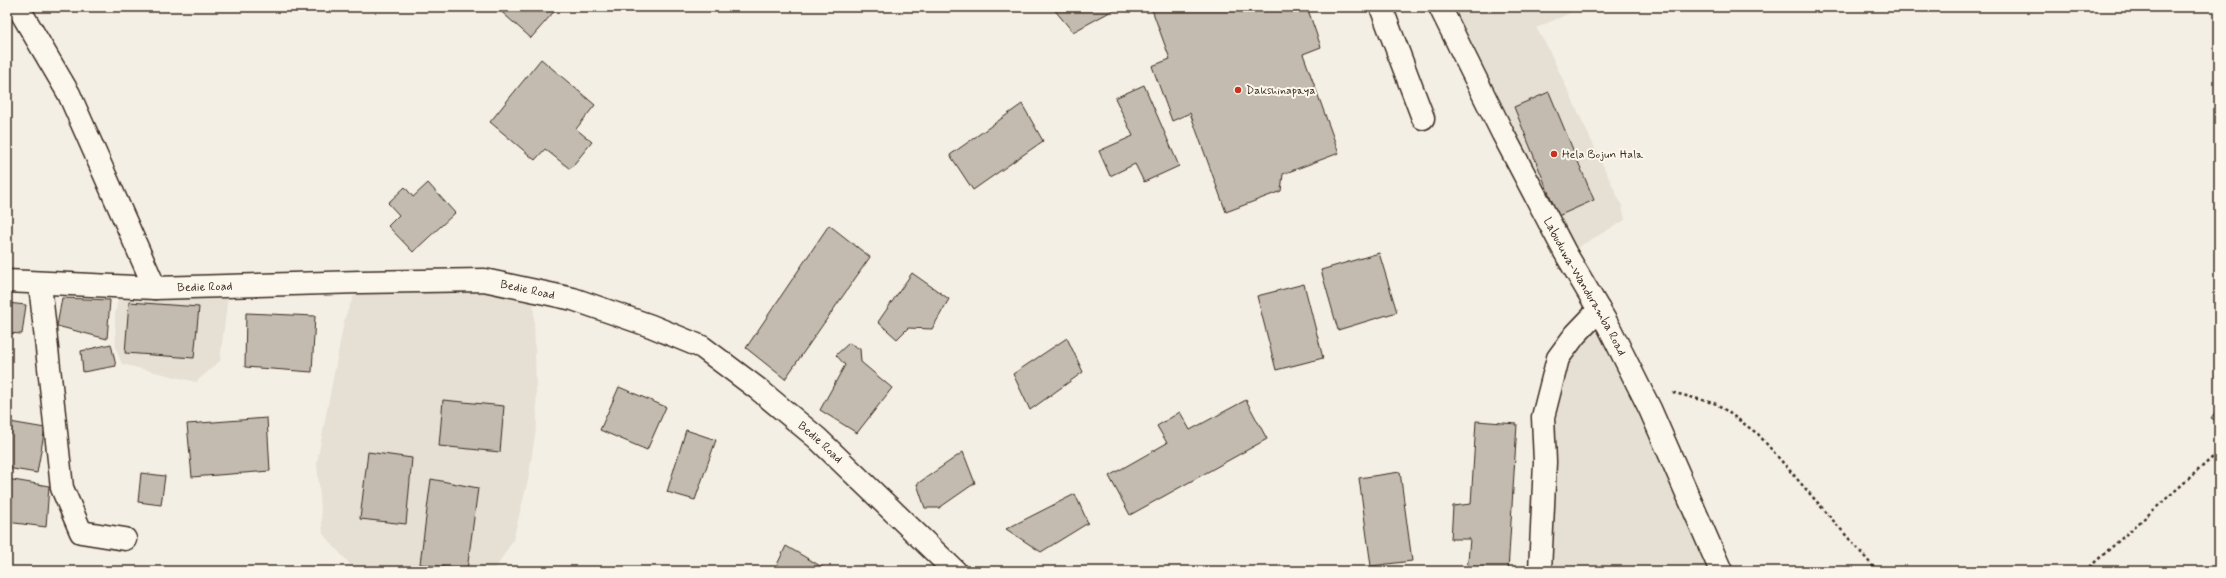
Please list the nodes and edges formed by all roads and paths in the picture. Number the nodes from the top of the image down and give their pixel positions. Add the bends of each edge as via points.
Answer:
1 (18, 7) edge
2 (1381, 7) edge
3 (1440, 7) edge
4 (1423, 118) dead end
5 (7, 281) edge
6 (40, 284) junction
7 (155, 288) junction
8 (1599, 310) junction
9 (1650, 409) junction
10 (2219, 455) edge
11 (125, 539) dead end
12 (955, 571) edge
13 (1540, 571) edge
14 (1721, 571) edge
15 (1877, 571) edge
16 (2085, 571) edge

1 - 7 street via 69,94
2 - 4 street
3 - 8 street, Labuduwa-Wanduramba Road via 1548,218
5 - 6 street, Bedie Road
6 - 7 street, Bedie Road
6 - 11 street via 62,488 81,532
7 - 12 street, Bedie Road via 484,280 573,299 651,326 702,347 758,389 817,438
8 - 9 street, Labuduwa-Wanduramba Road
8 - 13 street via 1575,335 1558,358 1543,417 1545,462
9 - 14 street, Labuduwa-Wanduramba Road
9 - 15 path via 1675,393 1717,404 1758,434
10 - 16 path via 2213,457

